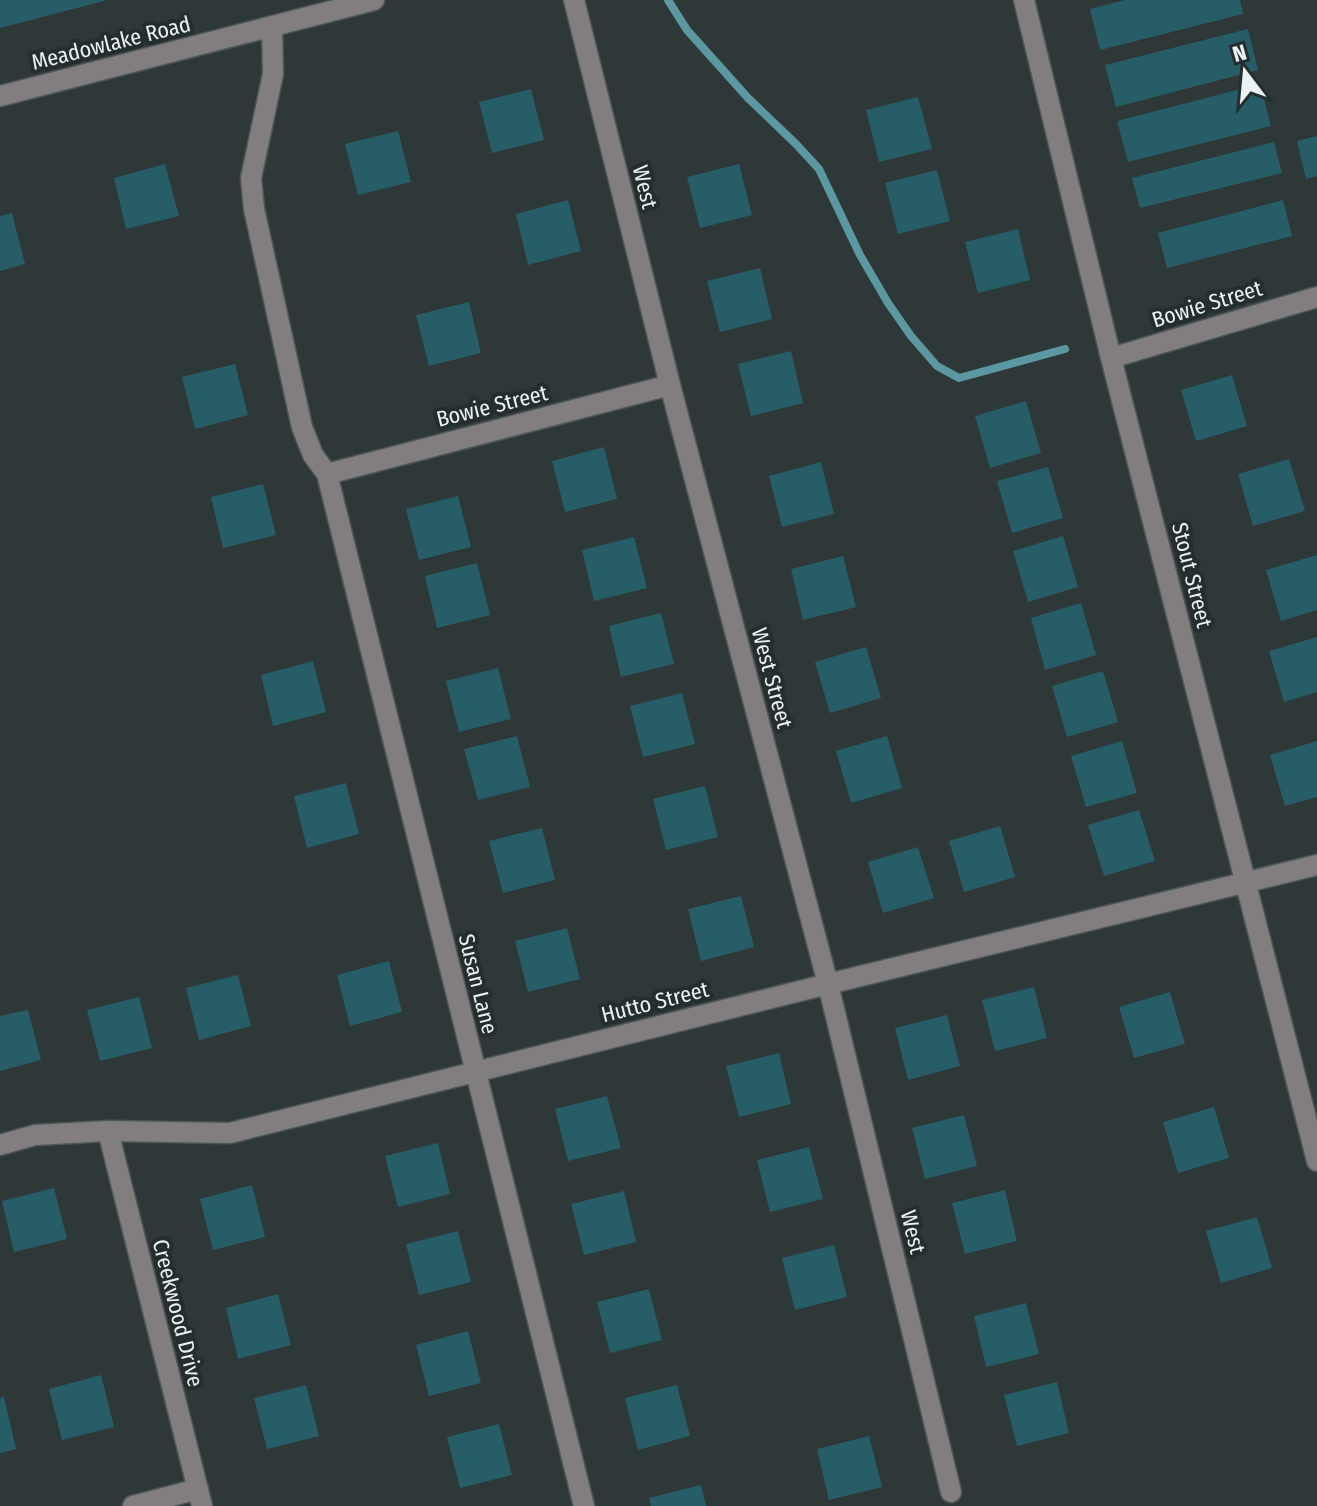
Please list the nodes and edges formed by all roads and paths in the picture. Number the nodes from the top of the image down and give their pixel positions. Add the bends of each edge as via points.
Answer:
1 (374, 0) edge
2 (574, 0) edge
3 (1024, 0) edge
4 (272, 26) junction
5 (0, 96) edge
6 (1317, 297) edge
7 (1111, 358) junction
8 (670, 385) junction
9 (327, 474) junction
10 (1317, 865) edge
11 (1247, 883) junction
12 (828, 984) junction
13 (475, 1072) junction
14 (108, 1131) junction
15 (0, 1145) edge
16 (1317, 1161) edge
17 (951, 1492) dead end
18 (200, 1498) edge
19 (133, 1506) edge
20 (584, 1506) edge

1 - 4 street, Meadowlake Road
2 - 8 street, West
3 - 7 street, Stout Street
4 - 5 street, Meadowlake Road
4 - 9 street, Susan Lane via 273,74 251,178 254,209 302,427
6 - 7 street, Bowie Street
7 - 11 street, Stout Street
8 - 9 street, Bowie Street
8 - 12 street, West Street
9 - 13 street, Susan Lane
10 - 11 street, Hutto Street
11 - 12 street, Hutto Street
11 - 16 street, Stout Street
12 - 13 street, Hutto Street
12 - 17 street, West
13 - 14 street, Hutto Street via 230,1133
13 - 20 street, Susan Lane
14 - 15 street, Hutto Street via 35,1135
14 - 18 street, Creekwood Drive
18 - 19 street

